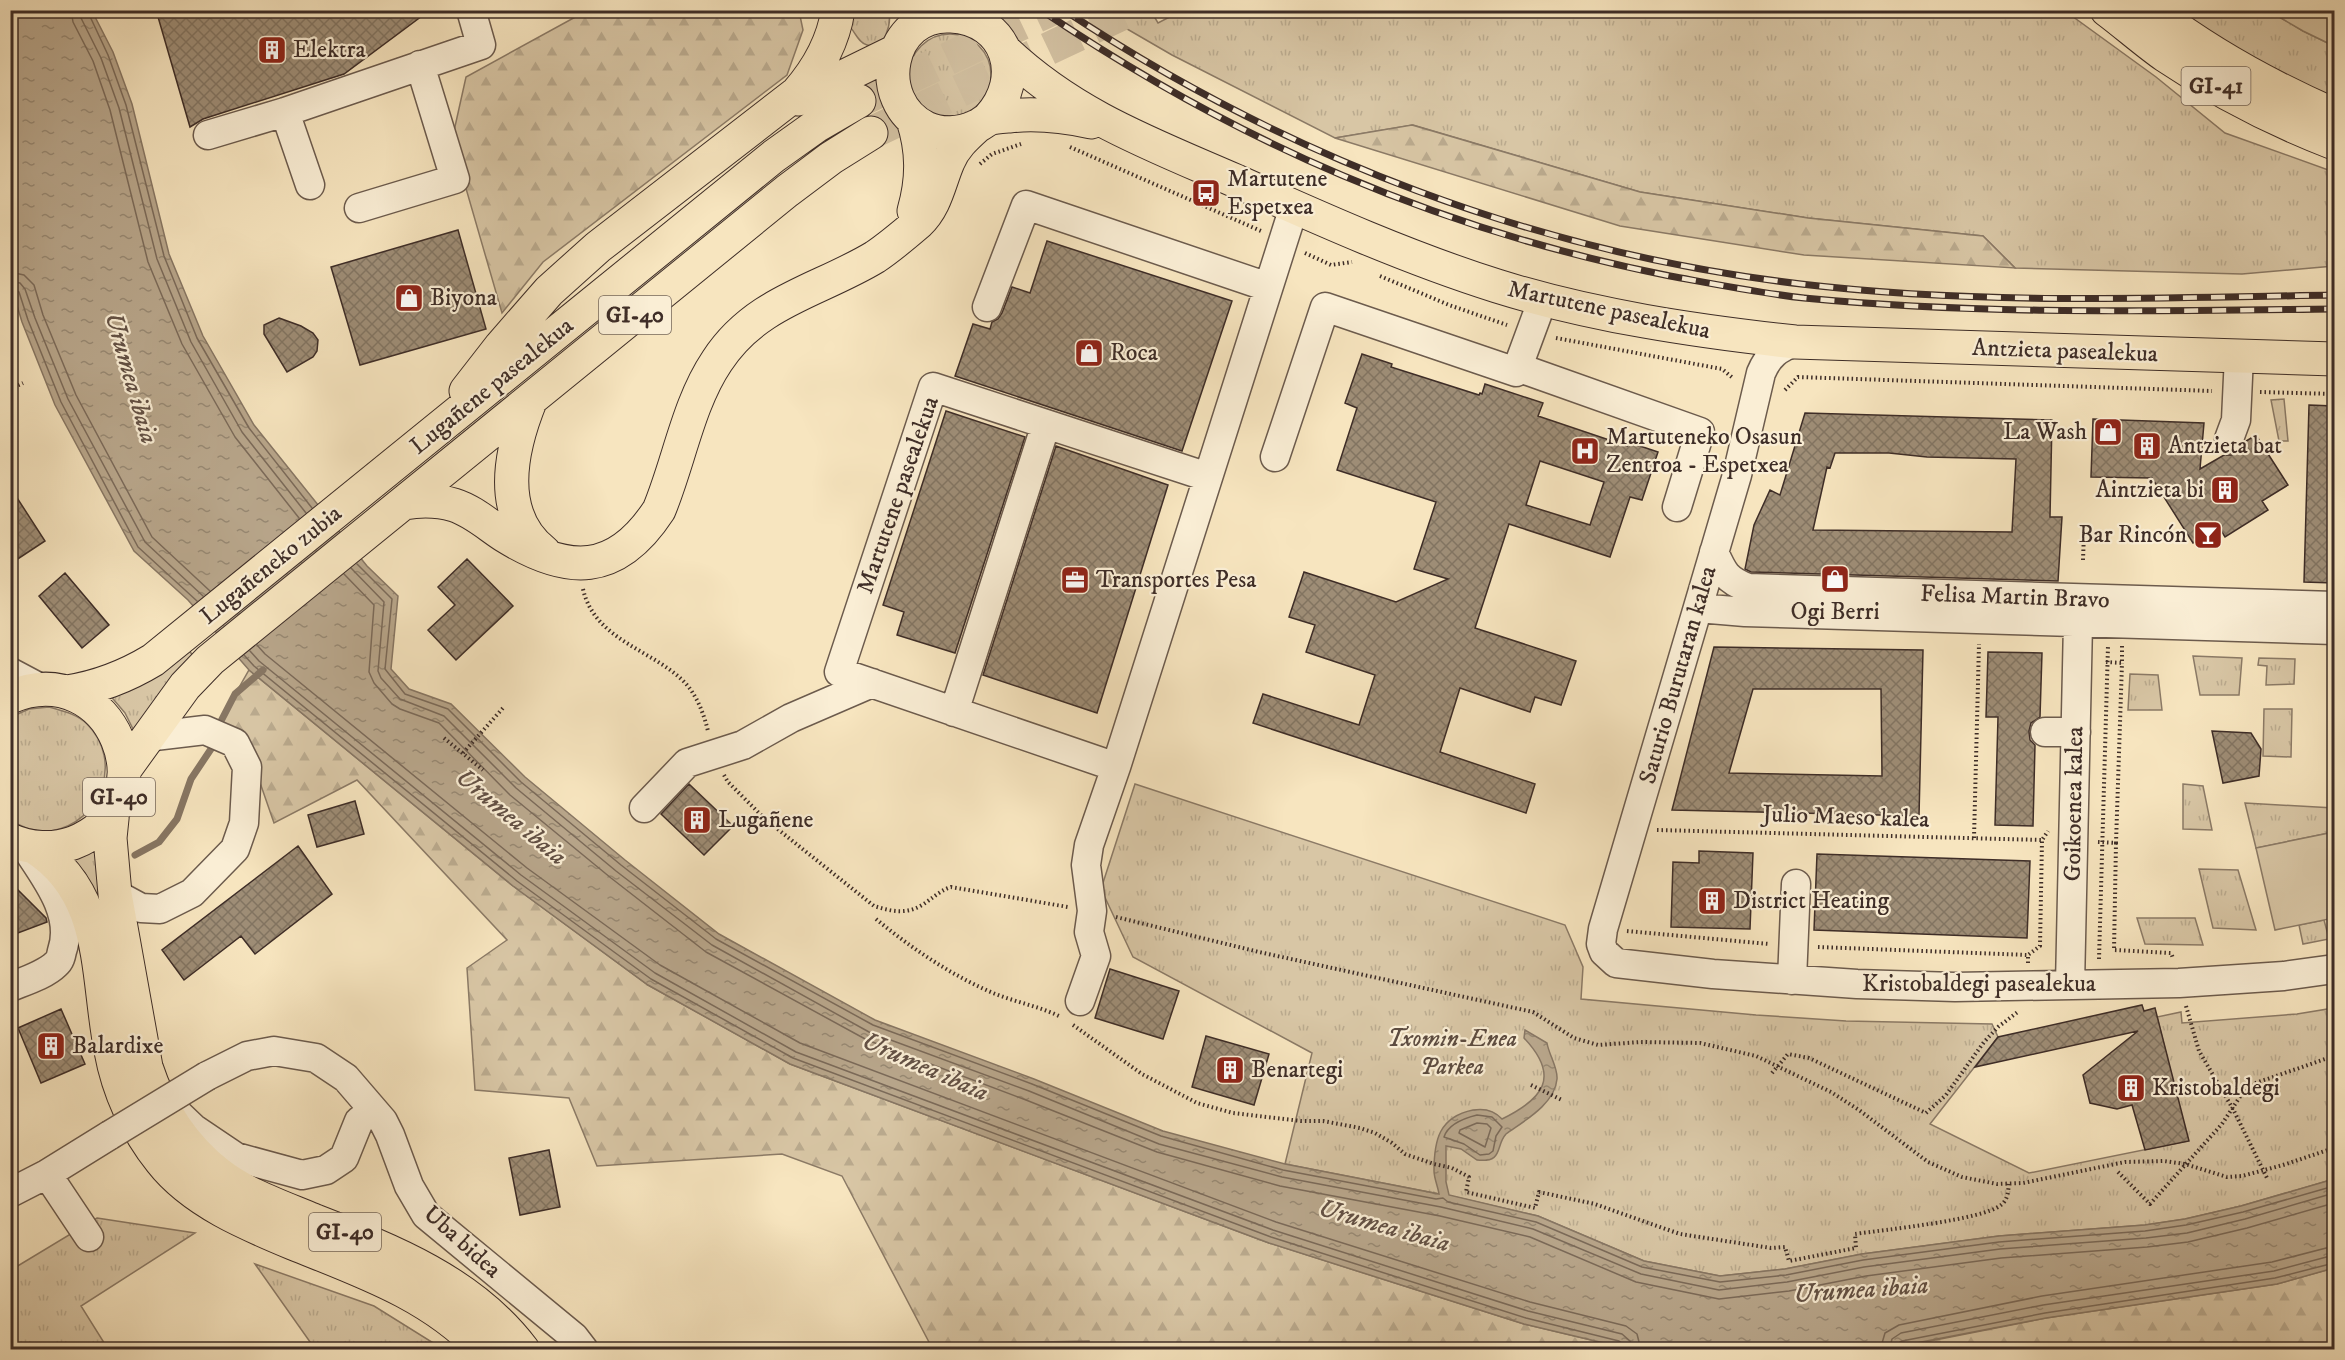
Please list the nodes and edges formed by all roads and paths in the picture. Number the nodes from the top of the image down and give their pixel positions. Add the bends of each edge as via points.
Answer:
1 (471, 10) edge
2 (838, 10) edge
3 (2107, 10) edge
4 (2152, 10) edge
5 (959, 14) edge
6 (901, 33) edge
7 (1005, 51) junction
8 (420, 65) junction
9 (859, 101) tunnel mouth
10 (781, 107) junction
11 (285, 112) junction
12 (2334, 115) edge
13 (913, 120) junction
14 (983, 123) junction
15 (1116, 129) junction
16 (872, 134) tunnel mouth
17 (208, 135) dead end
18 (2334, 144) edge
19 (310, 185) dead end
20 (1294, 207) junction
21 (359, 208) dead end
22 (908, 230) junction
23 (1338, 258) dead end
24 (1359, 267) dead end
25 (1379, 275) dead end
26 (1268, 287) junction
27 (1543, 298) junction
28 (987, 307) dead end
29 (1509, 325) dead end
30 (1546, 336) dead end
31 (1740, 336) junction
32 (1795, 342) junction
33 (2239, 356) junction
34 (2334, 359) edge
35 (1517, 367) junction
36 (1751, 379) junction
37 (23, 383) dead end
38 (10, 389) edge
39 (2216, 391) dead end
40 (2256, 392) dead end
41 (2334, 394) edge
42 (1784, 395) dead end
43 (531, 399) junction
44 (446, 423) junction
45 (1046, 423) junction
46 (2229, 440) dead end
47 (1275, 457) dead end
48 (1208, 477) junction
49 (354, 497) joint
50 (404, 503) junction
51 (1677, 507) dead end
52 (375, 526) joint
53 (2084, 533) dead end
54 (1714, 552) junction
55 (553, 558) junction
56 (2083, 561) dead end
57 (582, 585) dead end
58 (2334, 606) edge
59 (1698, 608) junction
60 (2079, 623) junction
61 (2109, 624) junction
62 (2334, 630) edge
63 (1968, 642) dead end
64 (1979, 642) junction
65 (1990, 642) dead end
66 (2122, 663) dead end
67 (10, 672) edge
68 (872, 683) junction
69 (54, 691) junction
70 (10, 697) edge
71 (502, 708) dead end
72 (954, 712) junction
73 (2045, 732) dead end
74 (2076, 732) junction
75 (146, 737) junction
76 (444, 738) dead end
77 (463, 753) junction
78 (715, 754) junction
79 (1116, 767) junction
80 (124, 769) junction
81 (483, 770) dead end
82 (644, 808) dead end
83 (113, 809) junction
84 (1650, 830) dead end
85 (2061, 835) junction
86 (1974, 838) junction
87 (2042, 840) junction
88 (2103, 843) junction
89 (2116, 843) junction
90 (19, 844) edge
91 (1796, 884) dead end
92 (115, 894) junction
93 (1092, 911) junction
94 (876, 919) dead end
95 (1624, 930) dead end
96 (1794, 946) junction
97 (2028, 955) junction
98 (1624, 964) joint
99 (2334, 969) edge
100 (1792, 980) junction
101 (2179, 982) junction
102 (2098, 984) junction
103 (2070, 985) junction
104 (2028, 986) junction
105 (10, 987) edge
106 (1080, 1001) dead end
107 (2334, 1056) edge
108 (1778, 1065) junction
109 (1772, 1072) dead end
110 (1531, 1085) dead end
111 (154, 1090) junction
112 (1562, 1100) dead end
113 (2232, 1109) junction
114 (372, 1111) junction
115 (2334, 1148) edge
116 (2185, 1164) junction
117 (2265, 1171) junction
118 (2118, 1172) dead end
119 (47, 1174) junction
120 (2267, 1178) dead end
121 (2009, 1184) junction
122 (10, 1193) edge
123 (89, 1237) dead end
124 (483, 1350) edge
125 (523, 1350) edge
126 (584, 1350) edge

1 - 8 street via 481,45
2 - 10 main road via 822,60 804,86
3 - 18 main road, GI-41 via 2167,56 2217,86
4 - 12 main road, GI-41 via 2180,33 2229,63
5 - 6 main road, Martutene pasealekua via 931,18
5 - 7 main road, Martutene pasealekua via 988,29
6 - 10 main road, Martutene pasealekua
6 - 13 main road via 891,70 893,88
7 - 14 main road via 1009,80 999,107
7 - 15 main road, Martutene pasealekua via 1056,93
8 - 11 street
8 - 21 street via 455,179
9 - 44 main road, Lugañene pasealekua / GI-40 via 774,156
10 - 44 main road via 598,247 549,291 474,378
11 - 17 street
11 - 19 street
13 - 14 main road, Martutene pasealekua via 944,132 960,132
13 - 22 main road via 922,171
14 - 15 main road, Martutene pasealekua via 1021,115 1054,115
14 - 22 main road via 965,136 948,161 929,209
15 - 20 main road, Martutene pasealekua
16 - 43 main road, Lugañene pasealekua / GI-40 via 787,190
20 - 26 street
20 - 27 main road, Martutene pasealekua via 1421,259
22 - 55 main road via 875,256 773,308 731,342 716,361 697,400 659,510 637,539 598,562 575,563
23 - 24 path
25 - 29 path
26 - 28 street via 1026,205
26 - 48 street
27 - 31 main road, Martutene pasealekua
27 - 35 street
30 - 36 path via 1722,369
31 - 32 main road, Martutene pasealekua
31 - 36 street via 1759,357
32 - 33 main road, Antzieta pasealekua
32 - 36 street via 1774,352
33 - 34 main road, Antzieta pasealekua
33 - 46 street via 2236,420
35 - 47 street via 1516,372 1326,307
35 - 51 street via 1700,432
36 - 54 street, Saturio Burutaran kalea via 1737,475
37 - 38 path
39 - 42 path via 1798,377 1785,388
40 - 41 path
43 - 50 main road, Lugañene pasealekua / GI-40
43 - 55 main road, Lugañene pasealekua via 515,448 512,492 519,523 537,546
44 - 49 main road, Lugañene pasealekua / GI-40
45 - 48 street, Martutene pasealekua
45 - 68 street, Martutene pasealekua via 933,387 839,672
45 - 72 street
48 - 79 street
49 - 69 main road, Lugañeneko zubia / GI-40 via 153,660 90,689
50 - 52 main road, Lugañene pasealekua / GI-40
50 - 55 main road via 439,501 456,505 526,548
52 - 75 main road, Lugañeneko zubia / GI-40 via 210,660
53 - 56 path
54 - 58 street, Felisa Martin Bravo via 1726,576 1748,588
54 - 59 street, Saturio Burutaran kalea
57 - 78 path via 592,610 618,638 687,686 698,701
59 - 60 street
59 - 98 street, Saturio Burutaran kalea via 1601,937 1609,958
60 - 61 street
60 - 74 street, Goikoenea kalea
61 - 62 street
61 - 88 path
63 - 64 path
64 - 65 path
64 - 86 path
66 - 89 path
67 - 69 street
68 - 72 street, Martutene pasealekua
68 - 78 street via 790,718 743,745
69 - 70 main road, GI-40
69 - 80 main road, GI-40 via 95,707 111,724 121,745
71 - 77 path
72 - 79 street, Martutene pasealekua
73 - 74 street
74 - 85 street, Goikoenea kalea
75 - 80 main road, GI-40
75 - 92 street via 205,730 235,743 247,767 244,823 235,849 192,894 160,909 141,908
76 - 77 path
77 - 81 path
78 - 82 street via 687,763
78 - 93 path via 728,782 765,819 874,906 892,912 908,911 951,887
79 - 93 street via 1089,845 1086,865
80 - 83 main road, GI-40 via 122,790
83 - 90 main road, GI-40 via 99,827 79,840 57,847
83 - 92 main road, GI-40 via 110,838
84 - 86 path, Julio Maeso kalea
85 - 87 path, Julio Maeso kalea
85 - 87 path
85 - 88 path, Julio Maeso kalea
85 - 103 street, Goikoenea kalea
86 - 87 path, Julio Maeso kalea
87 - 97 path via 2040,946
88 - 89 path, Julio Maeso kalea
88 - 102 path
89 - 101 path via 2114,950 2172,953
90 - 105 street via 53,889 66,940 58,963
90 - 124 main road, GI-40 via 47,855 84,902 118,1078 142,1134 162,1163 196,1194 235,1218 400,1288 438,1311
91 - 96 street
92 - 111 main road, GI-40 via 140,1039
93 - 106 street via 1089,932 1096,956
93 - 108 path via 1533,1012 1574,1038 1598,1045 1700,1043
94 - 121 path via 910,947 993,993 1064,1019 1142,1074 1197,1103 1233,1113 1323,1121 1375,1132 1405,1154 1469,1177 1466,1192 1535,1208 1539,1192 1595,1204 1680,1234 1785,1247 1789,1261 1856,1248 1855,1234 1951,1220 1997,1208 2006,1199
95 - 96 path
96 - 97 path
96 - 100 street
97 - 104 path
98 - 100 street, Kristobaldegi pasealekua
99 - 101 street, Kristobaldegi pasealekua
100 - 104 street, Kristobaldegi pasealekua
101 - 102 street, Kristobaldegi pasealekua
101 - 113 path via 2199,1051
102 - 103 street, Kristobaldegi pasealekua
103 - 104 street, Kristobaldegi pasealekua
104 - 108 path via 2028,1004 1984,1042 1946,1095 1926,1113 1809,1058 1788,1054
107 - 113 path via 2247,1086
108 - 109 path
108 - 121 path via 1831,1092 1928,1162 1962,1177
110 - 112 path
111 - 114 street via 193,1128 236,1157 302,1174 326,1170 344,1158 359,1121
111 - 125 main road, GI-40 via 181,1136 221,1175 251,1193 424,1267 458,1288 495,1319
113 - 116 path
113 - 117 path
114 - 119 street, Uba bidea, bridge via 346,1078 316,1058 274,1051 247,1056 207,1076
114 - 126 street, Uba bidea via 390,1135 409,1186 426,1215 574,1337
115 - 117 path
116 - 117 path via 2227,1177
116 - 118 path via 2150,1204
116 - 121 path via 2125,1162
117 - 120 path
119 - 122 street, Uba bidea
119 - 123 street

